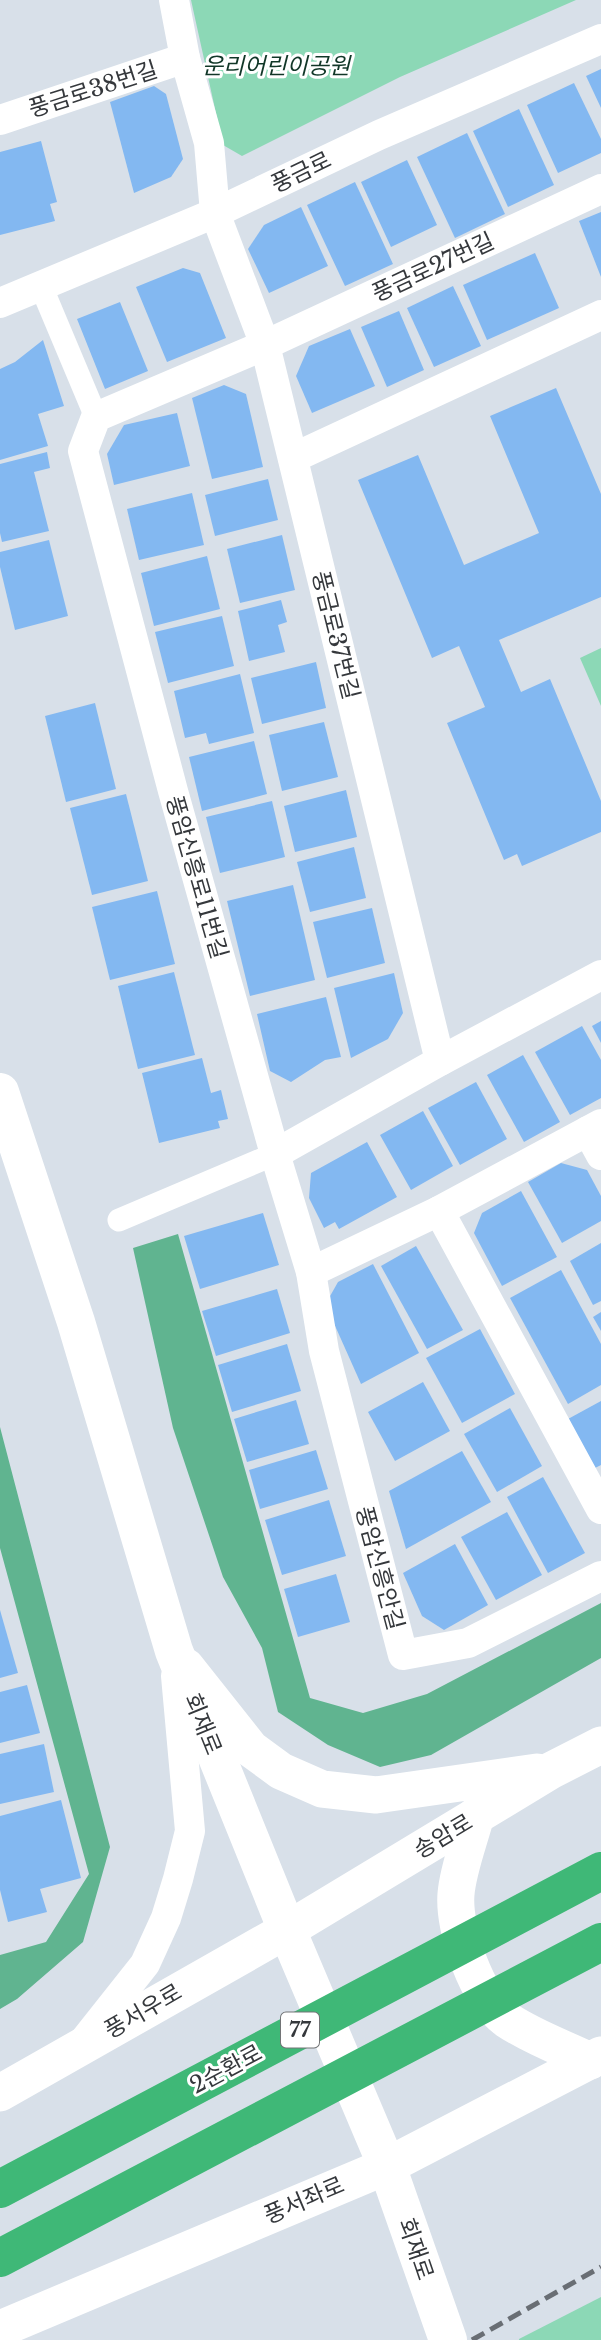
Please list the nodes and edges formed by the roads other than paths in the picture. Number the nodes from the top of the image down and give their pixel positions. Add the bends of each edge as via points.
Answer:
1 (174, 0) edge
2 (601, 39) edge
3 (185, 58) junction
4 (0, 120) edge
5 (601, 189) edge
6 (215, 213) junction
7 (41, 286) junction
8 (0, 303) edge
9 (601, 315) edge
10 (265, 345) junction
11 (96, 417) junction
12 (293, 458) junction
13 (601, 975) edge
14 (440, 1061) junction
15 (0, 1095) edge
16 (597, 1136) edge
17 (275, 1154) junction
18 (439, 1211) junction
19 (119, 1220) dead end
20 (311, 1272) junction
21 (601, 1509) edge
22 (601, 1576) edge
23 (174, 1651) junction
24 (601, 1745) edge
25 (552, 1770) junction
26 (477, 1815) junction
27 (601, 1871) edge
28 (286, 1930) junction
29 (601, 1942) edge
30 (79, 2048) junction
31 (595, 2058) edge
32 (0, 2093) edge
33 (387, 2166) junction
34 (0, 2189) edge
35 (0, 2258) edge
36 (0, 2329) edge
37 (448, 2340) edge

1 - 3 street, 풍금로38번길
2 - 6 street, 풍금로 via 379,135
3 - 4 street, 풍금로38번길
3 - 6 street, 풍금로38번길 via 209,143
5 - 10 street, 풍금로27번길
6 - 7 street, 풍금로
6 - 10 street, 풍금로37번길
7 - 8 street, 풍금로
7 - 11 street
9 - 12 street
10 - 11 street
10 - 12 street, 풍금로37번길
11 - 17 street, 풍암신흥로11번길 via 83,451
12 - 14 street, 풍금로37번길
13 - 14 street
14 - 17 street
15 - 23 main road, 회재로 via 76,1322
16 - 18 street
17 - 19 street
17 - 20 street, 풍암신흥안길
18 - 20 street
18 - 21 street
20 - 22 street, 풍암신흥안길 via 324,1351 403,1654 468,1643
23 - 25 street via 251,1749 281,1771 322,1789 376,1795
23 - 28 main road, 회재로
23 - 30 street via 190,1831 166,1917 145,1964
24 - 25 street, 송암로
25 - 26 street, 송암로
26 - 28 street, 송암로
26 - 31 street via 456,1892 456,1920 471,1966 505,2019
27 - 34 highway, 2순환로 / 77
28 - 30 street, 풍서우로
28 - 33 main road, 회재로
29 - 35 highway
30 - 32 street, 풍서우로
31 - 33 street, 풍서좌로
33 - 36 street, 풍서좌로
33 - 37 main road, 회재로

